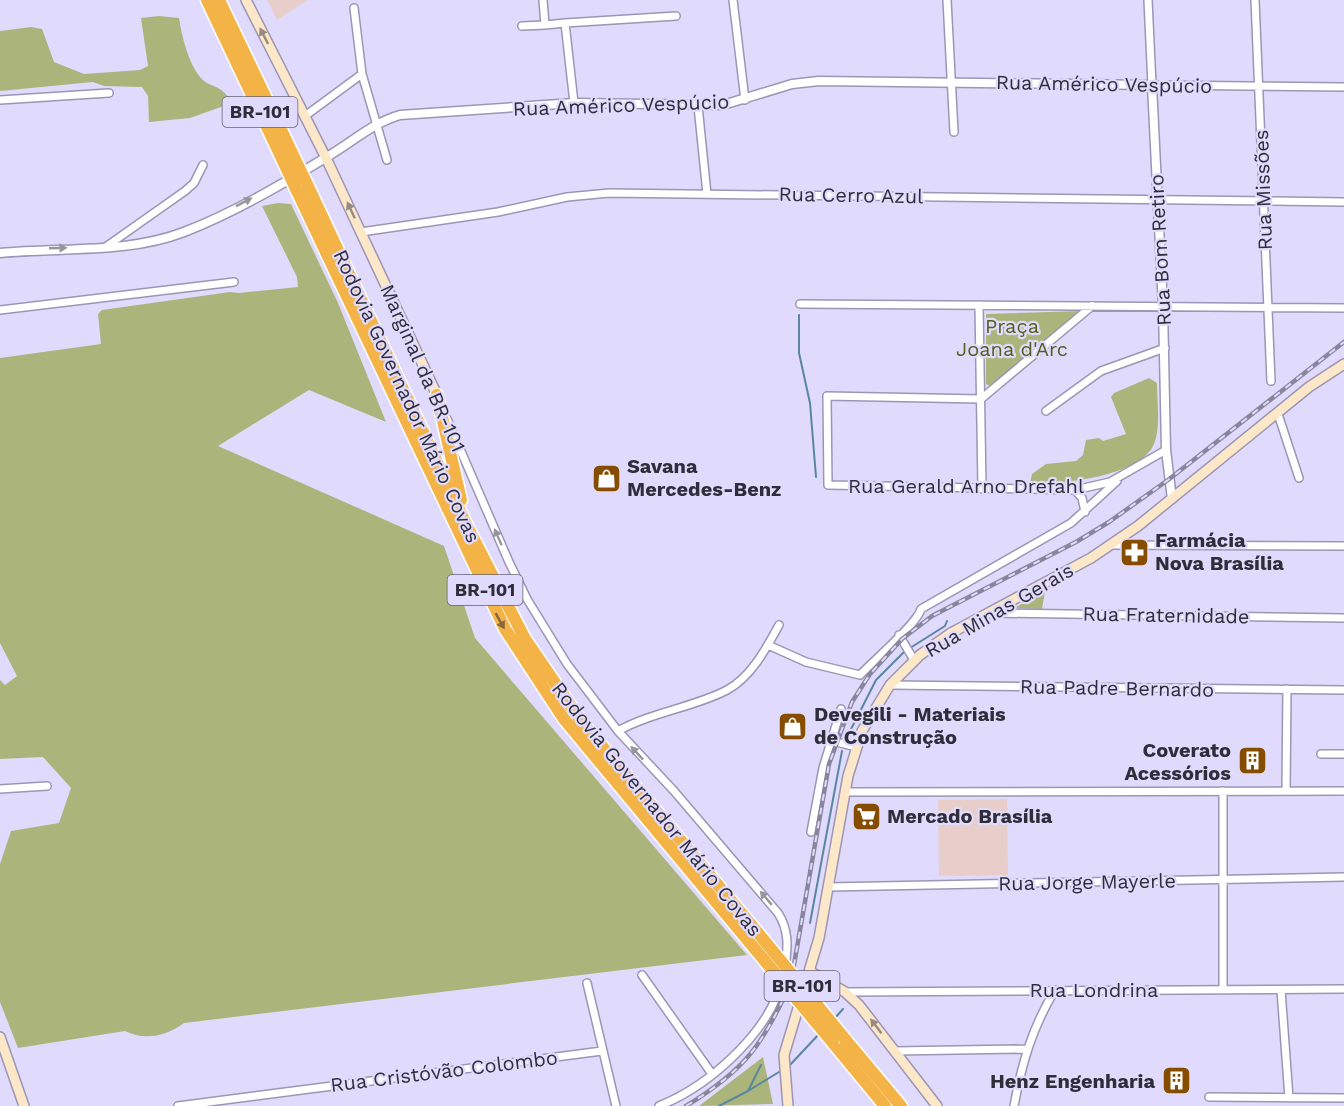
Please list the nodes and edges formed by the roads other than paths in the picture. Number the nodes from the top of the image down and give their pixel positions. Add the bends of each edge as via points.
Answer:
1 (207, 0) edge
2 (219, 0) edge
3 (246, 0) edge
4 (543, 0) edge
5 (733, 0) edge
6 (947, 0) edge
7 (1148, 0) edge
8 (1255, 0) edge
9 (354, 8) dead end
10 (676, 16) dead end
11 (565, 23) junction
12 (545, 25) junction
13 (522, 26) dead end
14 (362, 74) junction
15 (952, 83) junction
16 (1152, 85) junction
17 (1259, 86) junction
18 (1344, 87) edge
19 (110, 93) dead end
20 (0, 100) edge
21 (745, 100) junction
22 (574, 103) junction
23 (698, 106) junction
24 (305, 116) junction
25 (376, 125) junction
26 (954, 132) dead end
27 (326, 158) junction
28 (289, 160) junction
29 (387, 160) dead end
30 (203, 165) dead end
31 (301, 185) junction
32 (707, 194) junction
33 (1158, 200) junction
34 (1264, 201) junction
35 (1344, 202) edge
36 (361, 232) junction
37 (107, 246) junction
38 (0, 253) edge
39 (234, 282) dead end
40 (800, 304) dead end
41 (979, 305) junction
42 (1092, 306) junction
43 (1163, 307) junction
44 (1268, 308) junction
45 (1344, 308) edge
46 (0, 310) edge
47 (1165, 348) junction
48 (1344, 364) edge
49 (1271, 381) dead end
50 (437, 395) junction
51 (981, 399) junction
52 (1046, 411) dead end
53 (1278, 414) junction
54 (1166, 450) junction
55 (1122, 476) junction
56 (1299, 478) dead end
57 (982, 489) junction
58 (1075, 490) junction
59 (1172, 499) junction
60 (1085, 512) junction
61 (466, 524) junction
62 (1111, 545) junction
63 (1344, 546) edge
64 (988, 613) junction
65 (1344, 618) edge
66 (778, 625) dead end
67 (899, 635) junction
68 (768, 645) junction
69 (914, 660) junction
70 (890, 685) junction
71 (1287, 689) junction
72 (1344, 690) edge
73 (841, 709) dead end
74 (618, 731) junction
75 (829, 741) junction
76 (856, 747) junction
77 (1321, 754) dead end
78 (1344, 754) edge
79 (47, 786) dead end
80 (0, 789) edge
81 (1223, 791) junction
82 (1286, 791) junction
83 (1344, 791) edge
84 (845, 792) junction
85 (811, 832) dead end
86 (1344, 878) edge
87 (1223, 879) junction
88 (829, 887) junction
89 (754, 938) junction
90 (811, 972) junction
91 (642, 975) dead end
92 (586, 983) dead end
93 (1344, 989) edge
94 (1055, 990) junction
95 (1222, 990) junction
96 (1281, 990) junction
97 (845, 992) junction
98 (0, 1037) edge
99 (1026, 1049) junction
100 (602, 1051) junction
101 (895, 1051) junction
102 (712, 1074) junction
103 (1209, 1097) dead end
104 (1289, 1098) junction
105 (1344, 1098) edge
106 (24, 1106) edge
107 (178, 1106) edge
108 (615, 1106) edge
109 (659, 1106) edge
110 (788, 1106) edge
111 (885, 1106) edge
112 (901, 1106) edge
113 (937, 1106) edge
114 (1014, 1106) edge

1 - 28 highway, Rodovia Governador Mário Covas / BR-101
2 - 28 highway, Rodovia Governador Mário Covas / BR-101
24 -> 3 main road, Marginal da BR-101
4 - 12 street
5 - 21 street
6 - 15 street
7 - 16 street, Rua Bom Retiro
8 - 17 street, Rua Missões
9 - 14 street
10 - 11 street
11 - 12 street
11 - 22 street
12 - 13 street
14 - 24 street
14 - 25 street
15 - 16 street, Rua Américo Vespúcio
15 - 21 street, Rua Américo Vespúcio via 804,82
15 - 26 street
16 - 17 street, Rua Américo Vespúcio
16 - 33 street, Rua Bom Retiro
17 - 18 street, Rua Américo Vespúcio
17 - 34 street, Rua Missões
19 - 20 street
21 - 23 street, Rua Américo Vespúcio
22 - 23 street, Rua Américo Vespúcio
22 - 25 street, Rua Américo Vespúcio via 400,115
23 - 32 street
24 - 27 main road, Marginal da BR-101
25 - 27 street, Rua Américo Vespúcio
25 - 29 street
36 -> 27 main road, Marginal da BR-101
37 -> 27 street, Rua Américo Vespúcio via 140,245 186,231
28 - 31 highway, Rodovia Governador Mário Covas / BR-101, bridge
30 - 37 street via 194,183
31 - 61 highway, Rodovia Governador Mário Covas / BR-101
31 -> 89 highway, Rodovia Governador Mário Covas / BR-101 via 509,637 570,727
32 - 33 street, Rua Cerro Azul
32 - 36 street, Rua Cerro Azul via 584,195
33 - 34 street, Rua Cerro Azul
33 - 43 street, Rua Bom Retiro
34 - 35 street, Rua Cerro Azul
34 - 44 street, Rua Missões
36 - 50 main road, Marginal da BR-101
38 -> 37 street, Rua Américo Vespúcio
39 - 46 street
40 - 41 street
41 - 42 street
41 - 51 street
42 - 43 street
42 - 51 street
43 - 44 street
43 - 47 street, Rua Bom Retiro
44 - 45 street
44 - 49 street, Rua Missões
47 - 52 street via 1101,371
47 - 54 street, Rua Bom Retiro
48 - 53 main road, Rua Minas Gerais
50 - 61 highway
74 -> 50 street, Marginal da BR-101 via 567,664 527,598
51 - 57 street
51 - 57 street, Rua Gerald Arno Drefahl via 827,396 828,485
53 - 56 street
53 - 59 main road, Rua Minas Gerais
54 - 55 street, Rua Gerald Arno Drefahl
54 - 59 street, Rua Bom Retiro
55 - 58 street, Rua Gerald Arno Drefahl
55 - 60 street
57 - 58 street, Rua Gerald Arno Drefahl
58 - 60 street via 1083,498
59 - 62 main road, Rua Minas Gerais
60 - 67 street via 921,609 918,621
61 - 89 highway, Rodovia Governador Mário Covas / BR-101 via 514,619 567,703
62 - 63 street
62 - 64 main road, Rua Minas Gerais
64 - 65 street, Rua Fraternidade
64 - 69 main road, Rua Minas Gerais
66 - 68 street
67 - 68 street via 860,675 806,662
67 - 69 street
68 - 74 street via 727,690
69 - 70 main road, Rua Minas Gerais
70 - 71 street, Rua Padre Bernardo
70 - 76 main road, Rua Minas Gerais via 870,714
71 - 72 street, Rua Padre Bernardo
71 - 82 street
73 - 75 street
102 -> 74 street, Marginal da BR-101 via 765,1019 778,994 787,951 786,928 778,913 674,790
75 - 76 street
75 - 85 street
76 - 84 main road, Rua Minas Gerais
77 - 78 street
79 - 80 street
81 - 82 street
81 - 84 street
81 - 87 street
82 - 83 street
84 - 88 main road, Rua Minas Gerais
86 - 87 street, Rua Jorge Mayerle
87 - 88 street, Rua Jorge Mayerle
87 - 95 street
88 - 90 main road, Rua Minas Gerais
89 - 111 highway, Rodovia Governador Mário Covas / BR-101, bridge
89 - 112 highway, Rodovia Governador Mário Covas / BR-101, bridge
90 - 97 main road
90 - 110 main road, Rua Minas Gerais via 784,1055
91 - 102 street
92 - 100 street
93 - 96 street, Rua Londrina
94 - 95 street, Rua Londrina
94 - 97 street, Rua Londrina
94 - 99 street
95 - 96 street, Rua Londrina
96 - 104 street
101 -> 97 main road
98 - 106 main road
99 - 101 street
99 - 114 street
100 - 107 street, Rua Cristóvão Colombo
100 - 108 street
101 - 113 main road
102 - 109 street
103 - 104 street
104 - 105 street

